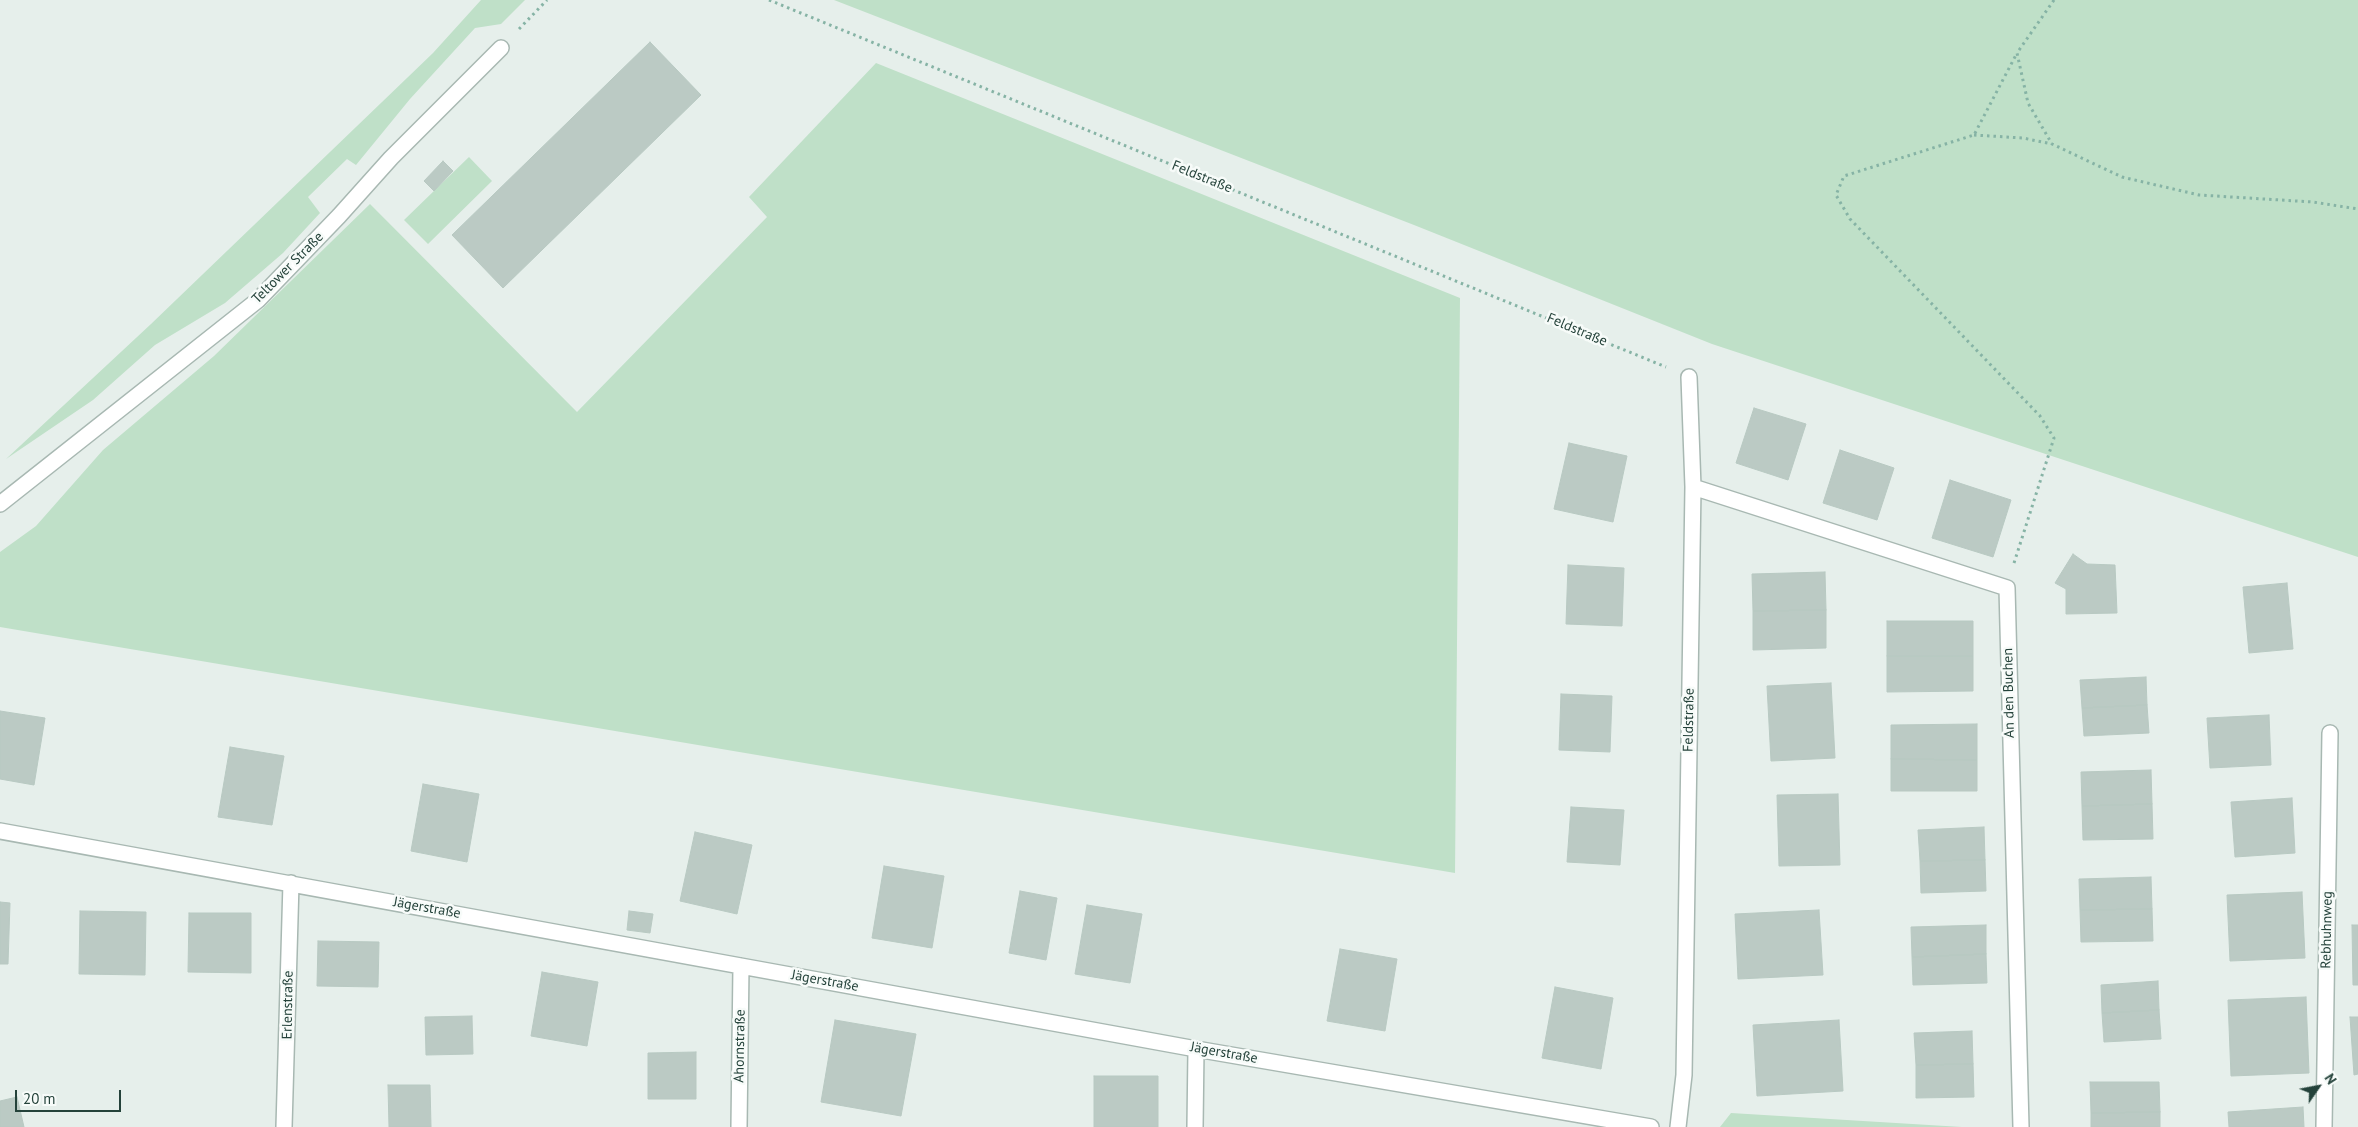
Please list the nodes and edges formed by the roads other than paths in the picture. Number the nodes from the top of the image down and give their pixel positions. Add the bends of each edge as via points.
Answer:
1 (501, 48) road end
2 (1690, 377) road end
3 (1693, 488) junction
4 (0, 504) edge
5 (2330, 733) dead end
6 (0, 831) edge
7 (291, 883) junction
8 (740, 966) junction
9 (1196, 1049) junction
10 (284, 1127) edge
11 (739, 1127) edge
12 (1195, 1127) edge
13 (1651, 1127) edge
14 (1678, 1127) edge
15 (2021, 1127) edge
16 (2324, 1127) edge

1 - 4 street, Teltower Straße via 391,158 258,300
2 - 3 street, Feldstraße
3 - 14 street, Feldstraße via 1684,1075
3 - 15 street, An den Buchen via 2007,588
5 - 16 street, Rebhuhnweg
6 - 7 street, Jägerstraße
7 - 8 street, Jägerstraße
7 - 10 street, Erlenstraße
8 - 9 street, Jägerstraße
8 - 11 street, Ahornstraße
9 - 12 street
9 - 13 street, Jägerstraße

